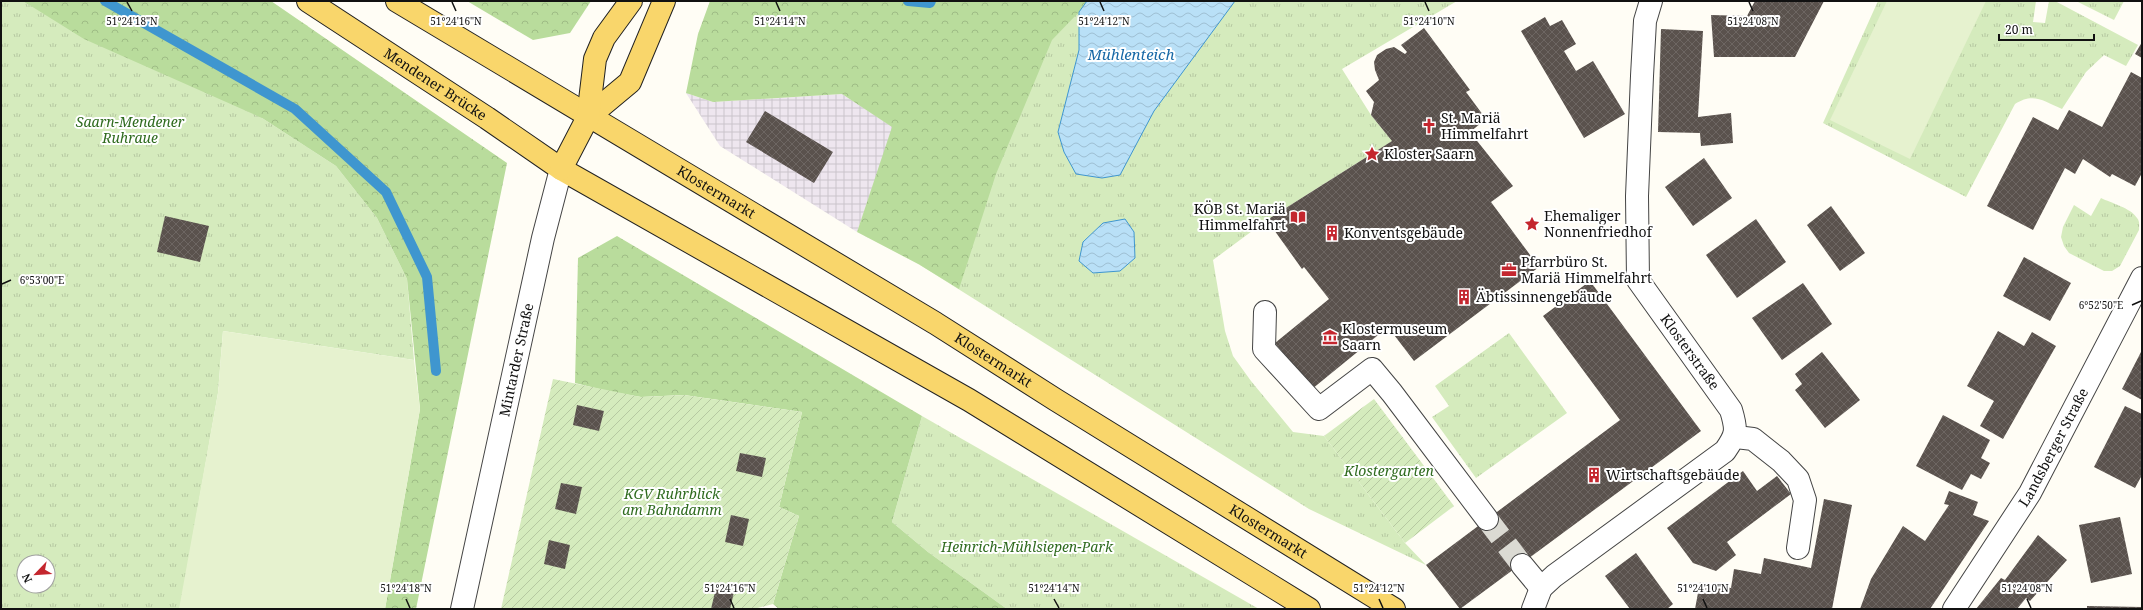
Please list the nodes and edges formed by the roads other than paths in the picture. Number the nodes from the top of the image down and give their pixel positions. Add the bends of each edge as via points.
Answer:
1 (308, 1) edge
2 (397, 1) edge
3 (631, 1) edge
4 (664, 1) edge
5 (1652, 1) edge
6 (588, 117) junction
7 (561, 169) junction
8 (2142, 278) edge
9 (1265, 312) dead end
10 (1736, 436) junction
11 (1487, 519) tunnel mouth
12 (1798, 548) dead end
13 (1522, 565) tunnel mouth
14 (1541, 588) junction
15 (462, 609) edge
16 (1309, 609) edge
17 (1394, 609) edge
18 (1533, 609) edge
19 (1954, 609) edge

1 - 7 main road, Mendener Brücke via 488,118
2 - 6 main road
3 - 6 main road, Mintarder Straße via 604,38 595,59
4 - 6 main road, Mintarder Straße via 630,82
5 - 10 street, Klosterstraße via 1645,21 1642,76 1637,196 1638,280 1731,410
6 - 7 main road, Mintarder Straße
6 - 17 main road, Klostermarkt via 928,319
7 - 15 street, Mintarder Straße via 543,238
7 - 16 main road via 969,400
8 - 19 street, Landsberger Straße via 2030,493
9 - 11 street via 1264,349 1319,409 1372,369
10 - 12 street via 1753,439 1781,461 1798,479 1805,500
10 - 14 street via 1725,451
13 - 14 street
14 - 18 street

